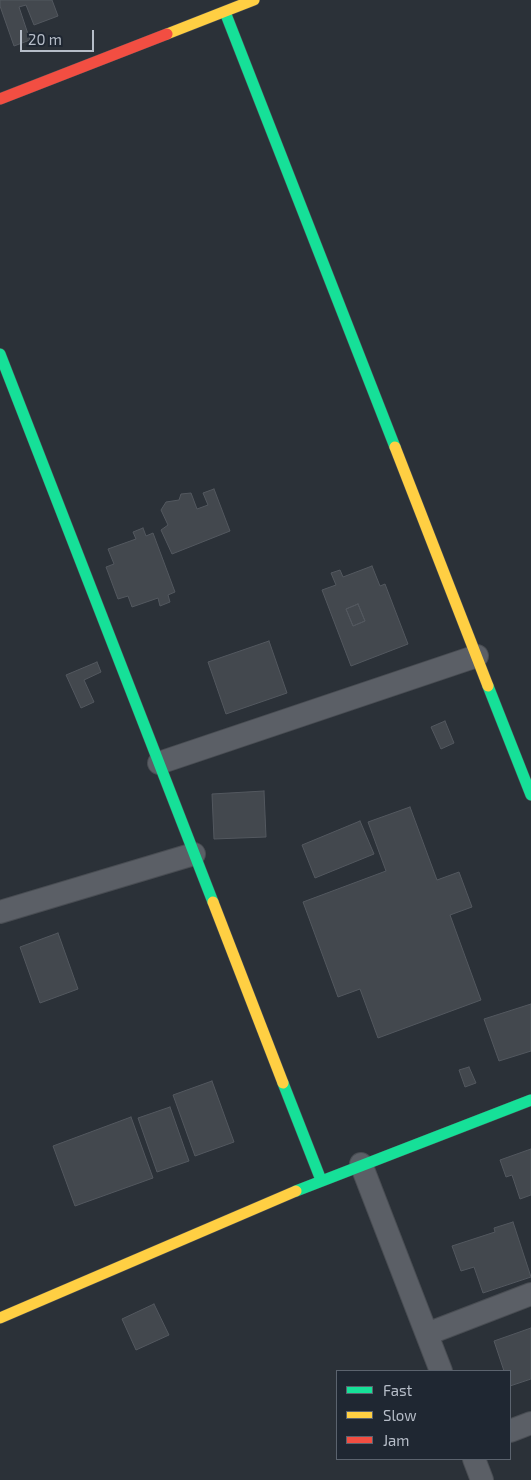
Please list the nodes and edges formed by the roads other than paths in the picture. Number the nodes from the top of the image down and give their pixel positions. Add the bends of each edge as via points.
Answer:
1 (254, 0) edge
2 (228, 7) edge
3 (1, 95) edge
4 (0, 354) edge
5 (477, 656) junction
6 (159, 764) junction
7 (531, 795) edge
8 (194, 854) junction
9 (0, 912) edge
10 (531, 1100) edge
11 (360, 1164) junction
12 (321, 1180) junction
13 (531, 1294) edge
14 (0, 1318) edge
15 (427, 1334) junction
16 (441, 1370) edge
17 (531, 1423) edge
18 (511, 1431) edge
19 (474, 1460) edge
20 (482, 1480) edge

1 - 2 street
2 - 3 street
2 - 5 street
4 - 6 street
5 - 6 street
5 - 7 street
6 - 8 street
8 - 9 street
8 - 12 street
10 - 11 street
11 - 12 street
11 - 15 street
12 - 14 street
13 - 15 street
15 - 16 street
17 - 18 street
19 - 20 street

